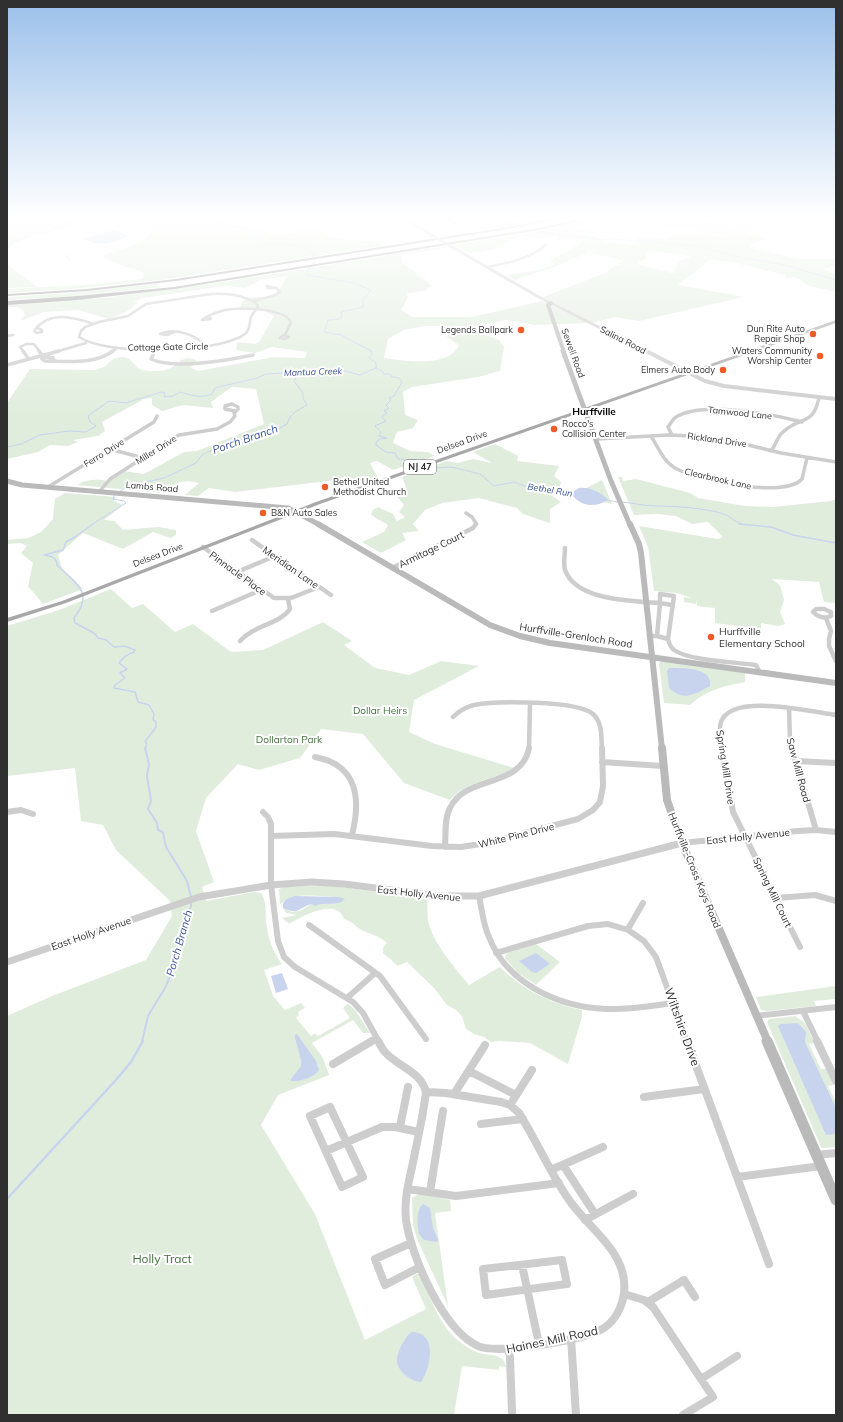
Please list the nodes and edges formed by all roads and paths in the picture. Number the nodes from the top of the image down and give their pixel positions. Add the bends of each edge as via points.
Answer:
1 (135, 285) edge
2 (182, 285) edge
3 (520, 285) edge
4 (277, 288) dead end
5 (7, 295) edge
6 (253, 301) junction
7 (7, 302) edge
8 (551, 303) junction
9 (256, 311) junction
10 (209, 316) dead end
11 (836, 321) edge
12 (94, 324) junction
13 (37, 328) dead end
14 (174, 332) dead end
15 (13, 335) dead end
16 (285, 335) dead end
17 (7, 336) edge
18 (84, 343) junction
19 (207, 347) junction
20 (117, 348) junction
21 (156, 349) junction
22 (41, 354) junction
23 (252, 355) dead end
24 (27, 357) junction
25 (54, 360) dead end
26 (8, 363) edge
27 (688, 373) junction
28 (819, 397) junction
29 (836, 399) edge
30 (585, 409) junction
31 (235, 411) dead end
32 (157, 416) dead end
33 (802, 422) junction
34 (672, 435) junction
35 (650, 436) junction
36 (596, 438) junction
37 (110, 449) junction
38 (771, 451) junction
39 (143, 458) junction
40 (807, 458) junction
41 (836, 462) edge
42 (7, 482) edge
43 (48, 487) junction
44 (100, 491) junction
45 (296, 511) junction
46 (466, 514) dead end
47 (252, 540) dead end
48 (203, 547) junction
49 (565, 548) dead end
50 (275, 556) junction
51 (392, 568) junction
52 (237, 572) junction
53 (319, 587) junction
54 (261, 590) junction
55 (331, 595) dead end
56 (288, 599) junction
57 (647, 601) junction
58 (660, 603) junction
59 (672, 605) junction
60 (212, 611) dead end
61 (826, 618) dead end
62 (7, 620) edge
63 (649, 636) junction
64 (657, 636) junction
65 (668, 639) junction
66 (240, 641) dead end
67 (651, 658) junction
68 (836, 661) edge
69 (760, 673) junction
70 (836, 683) edge
71 (530, 704) junction
72 (789, 708) junction
73 (836, 715) edge
74 (453, 716) dead end
75 (315, 757) dead end
76 (795, 760) junction
77 (602, 762) junction
78 (836, 763) edge
79 (663, 766) junction
80 (7, 812) edge
81 (263, 812) dead end
82 (33, 814) dead end
83 (816, 830) junction
84 (836, 832) edge
85 (352, 835) junction
86 (271, 836) junction
87 (746, 836) junction
88 (682, 843) junction
89 (445, 847) junction
90 (271, 885) junction
91 (479, 896) junction
92 (776, 898) junction
93 (836, 901) edge
94 (643, 903) dead end
95 (309, 925) dead end
96 (628, 929) junction
97 (800, 947) dead end
98 (496, 953) junction
99 (7, 962) edge
100 (375, 972) junction
101 (347, 998) junction
102 (673, 1003) junction
103 (836, 1007) edge
104 (803, 1011) junction
105 (756, 1016) junction
106 (377, 1038) junction
107 (426, 1039) dead end
108 (485, 1045) dead end
109 (334, 1064) dead end
110 (532, 1070) dead end
111 (469, 1071) junction
112 (836, 1081) edge
113 (408, 1088) dead end
114 (704, 1089) junction
115 (426, 1092) junction
116 (454, 1094) junction
117 (516, 1095) junction
118 (644, 1097) dead end
119 (510, 1105) junction
120 (444, 1111) dead end
121 (522, 1119) junction
122 (481, 1124) dead end
123 (400, 1127) junction
124 (419, 1132) junction
125 (347, 1142) junction
126 (602, 1147) dead end
127 (326, 1151) junction
128 (836, 1153) edge
129 (816, 1155) junction
130 (562, 1165) junction
131 (821, 1166) junction
132 (552, 1170) junction
133 (737, 1177) junction
134 (559, 1183) junction
135 (408, 1189) junction
136 (430, 1192) junction
137 (633, 1194) dead end
138 (836, 1200) edge
139 (595, 1214) junction
140 (585, 1220) junction
141 (411, 1243) junction
142 (769, 1264) dead end
143 (522, 1265) junction
144 (420, 1267) junction
145 (527, 1290) junction
146 (624, 1294) junction
147 (695, 1297) dead end
148 (648, 1302) junction
149 (570, 1338) junction
150 (539, 1344) junction
151 (508, 1350) junction
152 (737, 1356) dead end
153 (701, 1379) junction
154 (512, 1412) dead end
155 (576, 1415) edge
156 (684, 1415) edge

1 - 5 highway
2 - 7 highway via 77,298
3 - 8 street, Salina Road
4 - 6 street via 280,292 276,295
6 - 9 street via 257,304
6 - 12 street via 235,295 218,294 155,302 142,306 125,317
8 - 27 street, Salina Road
8 - 30 main road, Sewell Road via 548,305 554,326
9 - 10 street via 228,310
9 - 16 street via 277,312 288,316 291,322
9 - 19 street, Cottage Gate Circle via 251,317 250,330 244,335
11 - 27 main road, Delsea Drive / NJ 47
12 - 13 street via 62,317 45,320
12 - 18 street via 80,333 79,337
14 - 19 street via 198,338
15 - 17 street
18 - 20 street, Cottage Gate Circle
18 - 22 street
19 - 21 street, Cottage Gate Circle
20 - 21 street, Cottage Gate Circle
20 - 25 street via 107,356 92,360
21 - 23 street via 151,359 165,364 217,362
22 - 24 street
22 - 24 street via 34,344 26,344 20,347
24 - 26 street
27 - 28 street, Salina Road via 718,385
27 - 30 main road, Delsea Drive / NJ 47
28 - 29 street, Salina Road
28 - 33 street via 816,411
30 - 36 main road, Hurffville-Cross Keys Road
30 - 45 main road, Delsea Drive / NJ 47
31 - 39 street, Miller Drive via 233,420 223,426 179,435
32 - 37 street, Ferro Drive via 154,422
33 - 34 street, Tamwood Lane via 704,410 672,420 668,427
33 - 38 street via 782,433
34 - 35 street, Rickland Drive
34 - 38 street, Rickland Drive via 732,441
35 - 36 street, Rickland Drive
35 - 40 street, Clearbrook Lane via 667,462 675,468 747,487 783,487 796,484 802,477
36 - 57 main road, Hurffville-Cross Keys Road via 611,481 639,544
37 - 39 street
37 - 43 street, Ferro Drive
38 - 40 street, Rickland Drive
39 - 44 street, Miller Drive via 110,479
40 - 41 street, Rickland Drive
42 - 43 main road, Lambs Road
43 - 44 main road, Lambs Road
44 - 45 main road, Lambs Road via 288,508
45 - 48 main road, Delsea Drive / NJ 47
45 - 51 main road, Hurffville-Grenloch Road
46 - 51 street, Armitage Court via 475,521 473,528
47 - 50 street, Meridian Lane
48 - 52 street, Pinnacle Place
48 - 62 main road, Delsea Drive / NJ 47 via 64,602
49 - 57 street via 566,571 576,584 609,598
50 - 52 street
50 - 53 street, Meridian Lane
51 - 67 main road, Hurffville-Grenloch Road via 490,625 511,634 531,640
52 - 54 street, Pinnacle Place
53 - 55 street, Meridian Lane
53 - 56 street
54 - 56 street, Pinnacle Place via 274,598
54 - 60 street
56 - 66 street via 290,609 286,615 247,634
57 - 58 street
57 - 63 main road, Hurffville-Cross Keys Road
58 - 59 street
58 - 59 street via 660,594 674,596
58 - 64 street
59 - 65 street
61 - 68 street via 831,631 827,639 828,647
63 - 64 street
63 - 67 main road, Hurffville-Cross Keys Road
64 - 65 street
65 - 69 street via 672,648 682,654 756,665
67 - 69 main road, Hurffville-Grenloch Road
67 - 79 main road, Hurffville-Cross Keys Road
69 - 70 main road, Hurffville-Grenloch Road
71 - 74 street, White Pine Drive via 478,704 465,708
71 - 77 street, White Pine Drive via 575,707 591,713 600,724
71 - 89 street via 528,748 524,762 510,774 467,790 455,800 448,814
72 - 73 street, Spring Mill Drive
72 - 76 street, Saw Mill Road via 790,736
72 - 87 street, Spring Mill Drive via 741,706 726,713 720,723 731,804
75 - 85 street via 330,760 338,765 353,784 358,808
76 - 78 street
76 - 83 street, Saw Mill Road
77 - 79 street
77 - 89 street, White Pine Drive via 602,797 583,817 480,845
79 - 88 main road, Hurffville-Cross Keys Road via 668,804
80 - 82 street via 21,810
81 - 86 street via 270,820
83 - 84 street, East Holly Avenue
83 - 87 street, East Holly Avenue
85 - 86 street, White Pine Drive via 314,833
85 - 89 street, White Pine Drive
86 - 90 street
87 - 88 street, East Holly Avenue
87 - 92 street, Spring Mill Court
88 - 91 street, East Holly Avenue
88 - 105 main road, Hurffville-Cross Keys Road
90 - 91 street, East Holly Avenue via 327,882 439,896
90 - 99 street, East Holly Avenue via 199,897
90 - 101 street via 278,941 284,957 301,971
91 - 98 street via 486,931
92 - 93 street via 815,895
92 - 97 street, Spring Mill Court
94 - 96 street
95 - 100 street
96 - 98 street, Wiltshire Drive via 608,924 592,924
96 - 102 street, Wiltshire Drive via 652,948
98 - 102 street via 524,982 547,996 571,1004 615,1009
100 - 101 street
100 - 107 street
101 - 106 street via 363,1013
102 - 114 street, Wiltshire Drive
103 - 104 street
104 - 105 street
104 - 112 street
105 - 129 main road, Hurffville-Cross Keys Road
106 - 109 street
106 - 115 street via 388,1055 418,1076
108 - 111 street
110 - 117 street
111 - 116 street
111 - 117 street
113 - 123 street
114 - 118 street
114 - 133 street, Wiltshire Drive
115 - 116 street
115 - 124 street, Haines Mill Road
116 - 119 street
117 - 119 street
119 - 121 street, Haines Mill Road
120 - 136 street
121 - 122 street
121 - 132 street, Haines Mill Road
123 - 124 street
123 - 125 street via 378,1128
124 - 135 street, Haines Mill Road
125 - 127 street
125 - 127 street via 330,1107 310,1116
125 - 127 street via 363,1177 342,1187
126 - 130 street
128 - 129 street
129 - 131 main road, Hurffville-Cross Keys Road
130 - 132 street
130 - 139 street
131 - 133 street
131 - 138 main road, Hurffville-Cross Keys Road
132 - 134 street, Haines Mill Road
133 - 142 street, Wiltshire Drive
134 - 136 street via 462,1196
134 - 140 street, Haines Mill Road
135 - 136 street
135 - 141 street, Haines Mill Road via 405,1217
137 - 139 street
139 - 140 street
140 - 146 street, Haines Mill Road via 616,1258 624,1278
141 - 144 street, Haines Mill Road
141 - 144 street via 375,1259 385,1284
143 - 145 street
143 - 145 street via 562,1260 567,1284
143 - 145 street via 483,1269 486,1295
144 - 151 street, Haines Mill Road via 446,1319 459,1335 484,1348
145 - 150 street
146 - 148 street
146 - 149 street, Haines Mill Road via 622,1306 603,1329
147 - 148 street via 684,1280
148 - 153 street
149 - 150 street, Haines Mill Road
149 - 155 street
150 - 151 street, Haines Mill Road
151 - 154 street
152 - 153 street
153 - 156 street via 713,1397

